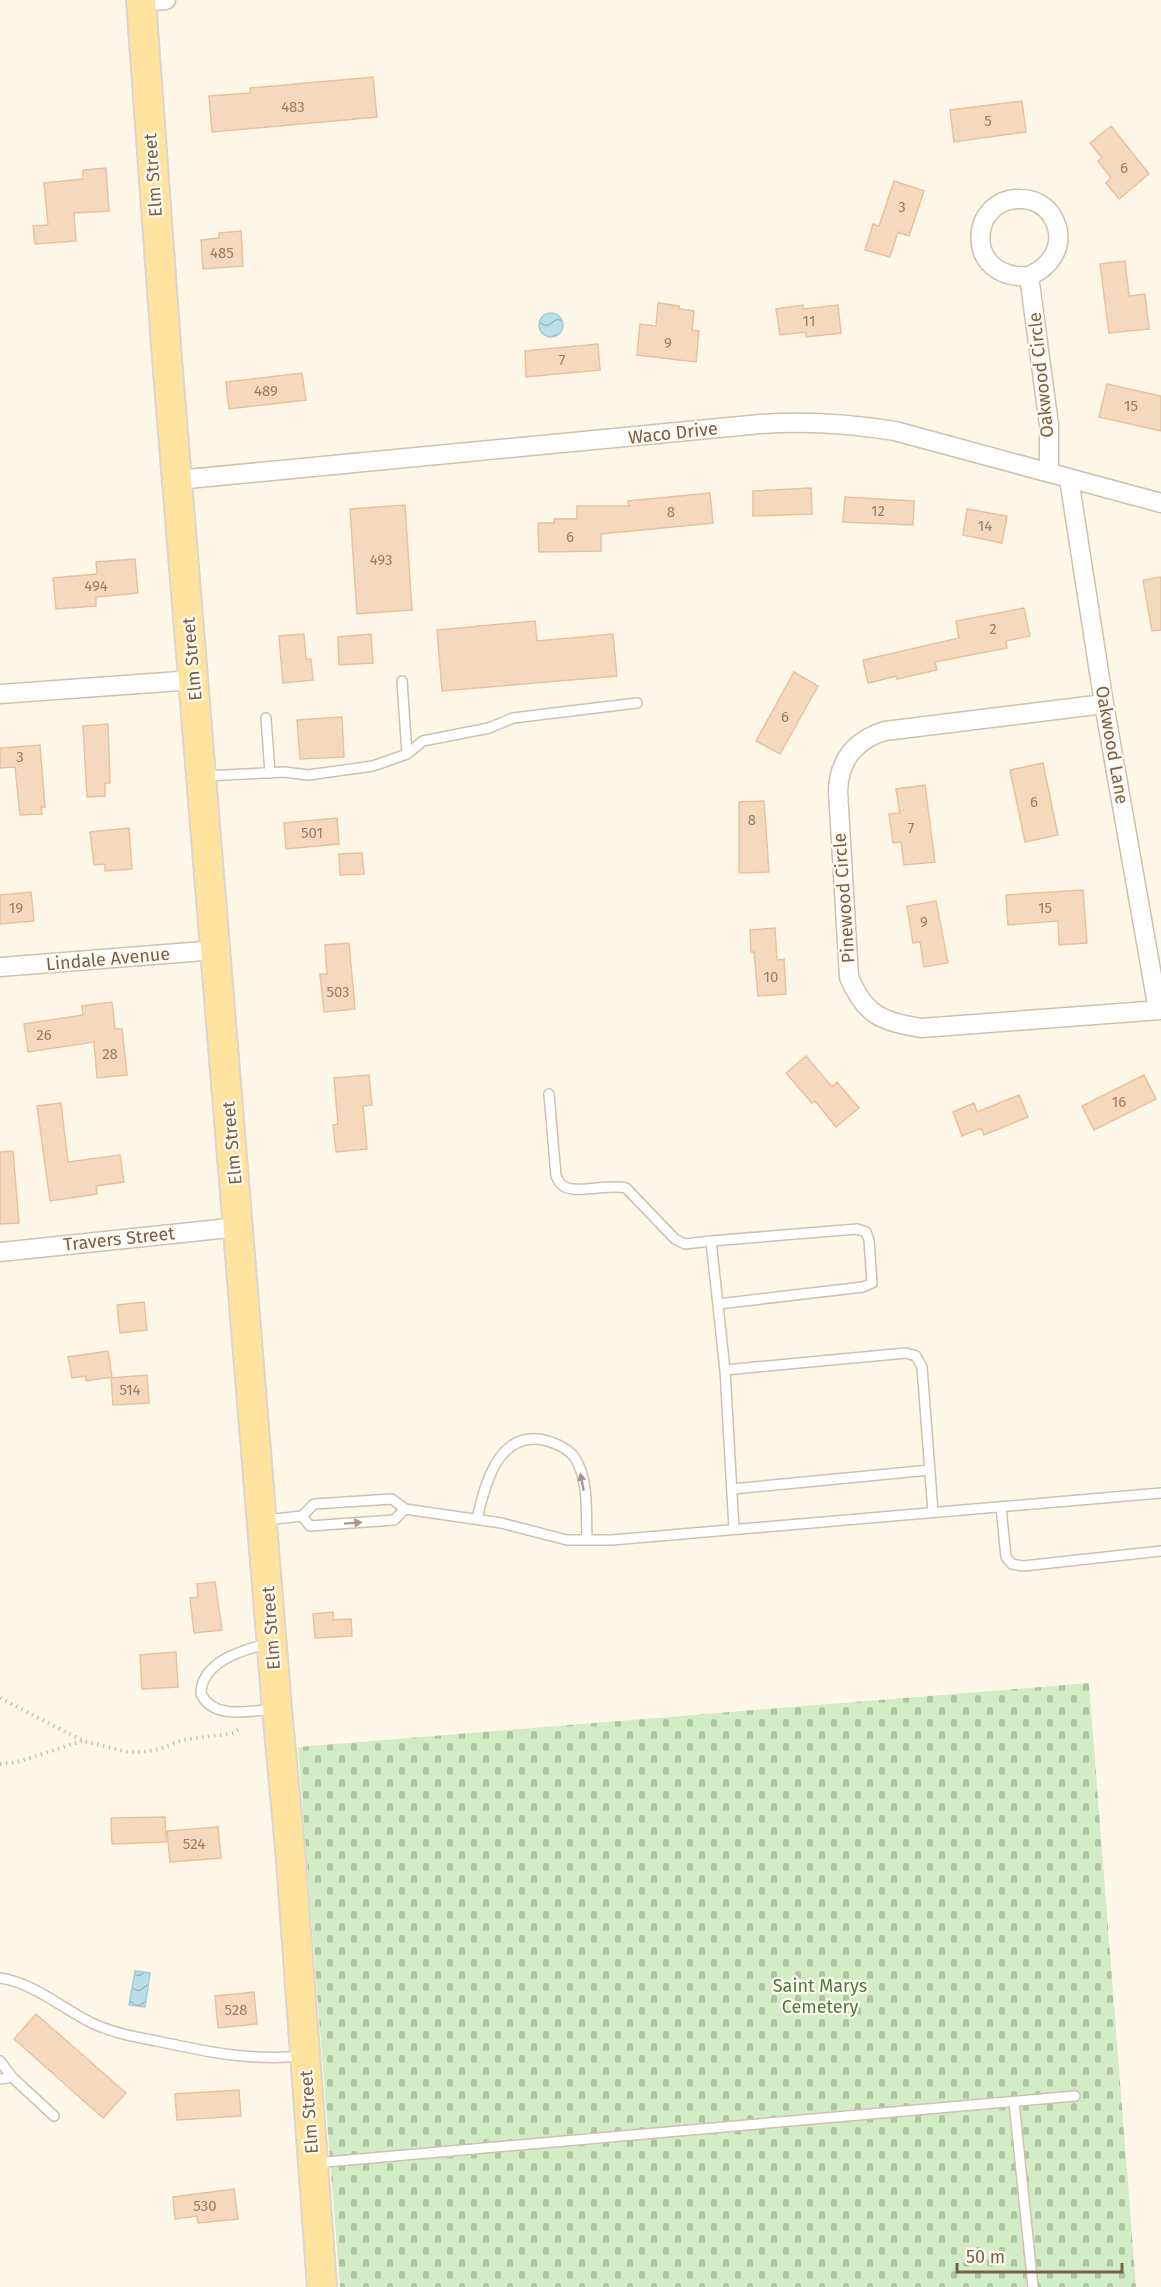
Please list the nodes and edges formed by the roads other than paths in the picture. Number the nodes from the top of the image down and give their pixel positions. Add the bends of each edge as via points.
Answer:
1 (149, 1) edge
2 (1029, 276) junction
3 (1049, 474) junction
4 (1069, 479) junction
5 (177, 480) junction
6 (1161, 503) edge
7 (194, 680) junction
8 (402, 681) dead end
9 (0, 694) edge
10 (637, 703) dead end
11 (1104, 704) junction
12 (266, 718) dead end
13 (407, 754) junction
14 (270, 772) junction
15 (202, 777) junction
16 (217, 950) junction
17 (0, 968) edge
18 (1160, 1010) edge
19 (549, 1094) dead end
20 (239, 1227) junction
21 (711, 1241) junction
22 (0, 1252) edge
23 (718, 1304) junction
24 (725, 1370) junction
25 (930, 1470) junction
26 (732, 1489) junction
27 (1161, 1493) edge
28 (1001, 1507) junction
29 (405, 1509) junction
30 (933, 1512) junction
31 (302, 1516) junction
32 (477, 1519) junction
33 (263, 1520) junction
34 (734, 1530) junction
35 (588, 1540) junction
36 (1161, 1551) edge
37 (273, 1643) junction
38 (277, 1709) junction
39 (0, 1978) edge
40 (305, 2056) junction
41 (0, 2061) edge
42 (12, 2077) junction
43 (0, 2079) edge
44 (1075, 2096) dead end
45 (1014, 2102) junction
46 (54, 2116) dead end
47 (313, 2163) junction
48 (322, 2287) edge
49 (1033, 2287) edge

1 - 5 main road, Elm Street
2 - 2 street via 1051,262 1057,250 1057,224 1045,208 1029,199 1003,202 988,214 981,232 985,257 993,267 1010,275
2 - 3 street, Oakwood Circle via 1048,425
3 - 4 street, Waco Drive
3 - 5 street, Waco Drive via 896,431 851,424 781,422
4 - 6 street, Waco Drive
4 - 11 street, Oakwood Lane
5 - 7 main road, Elm Street
7 - 9 street
7 - 15 main road, Elm Street
8 - 13 lane
10 - 13 lane via 513,718 489,728 423,741
11 - 18 street, Oakwood Lane
11 - 18 street, Pinewood Circle via 885,731 867,737 851,751 841,768 837,791 849,977 872,1012 891,1022 921,1028
12 - 14 lane
13 - 14 lane via 373,766 308,775
14 - 15 lane
15 - 16 main road, Elm Street
16 - 17 street, Lindale Avenue
16 - 20 main road, Elm Street
19 - 21 lane via 556,1176 561,1185 570,1189 617,1185 626,1188 675,1239 685,1244
20 - 22 street, Travers Street
20 - 33 main road, Elm Street
21 - 23 lane
21 - 23 lane via 857,1229 866,1232 869,1240 872,1283 863,1287
23 - 24 lane
24 - 25 lane via 906,1353 916,1356 922,1367
24 - 26 lane
25 - 26 lane
25 - 30 lane
26 - 34 lane
27 - 28 lane
28 - 30 lane
28 - 36 lane via 1006,1557 1012,1564
29 - 31 lane via 392,1498 314,1504
31 -> 29 lane via 310,1526 394,1520
29 - 32 lane
30 - 34 lane
31 - 33 lane
32 - 35 lane via 567,1540
35 -> 32 lane via 582,1475 574,1457 558,1444 539,1439 523,1441 507,1450 494,1466
33 - 37 main road, Elm Street
34 - 35 lane
37 - 38 main road, Elm Street
37 - 38 lane via 244,1650 217,1665 204,1678 201,1694 210,1707 230,1712
38 - 40 main road, Elm Street
39 - 40 lane via 41,1991 111,2031 227,2055 271,2059
40 - 47 main road, Elm Street
41 - 42 lane
42 - 43 lane
42 - 46 lane
44 - 45 lane
45 - 47 lane
45 - 49 lane
47 - 48 main road, Elm Street

